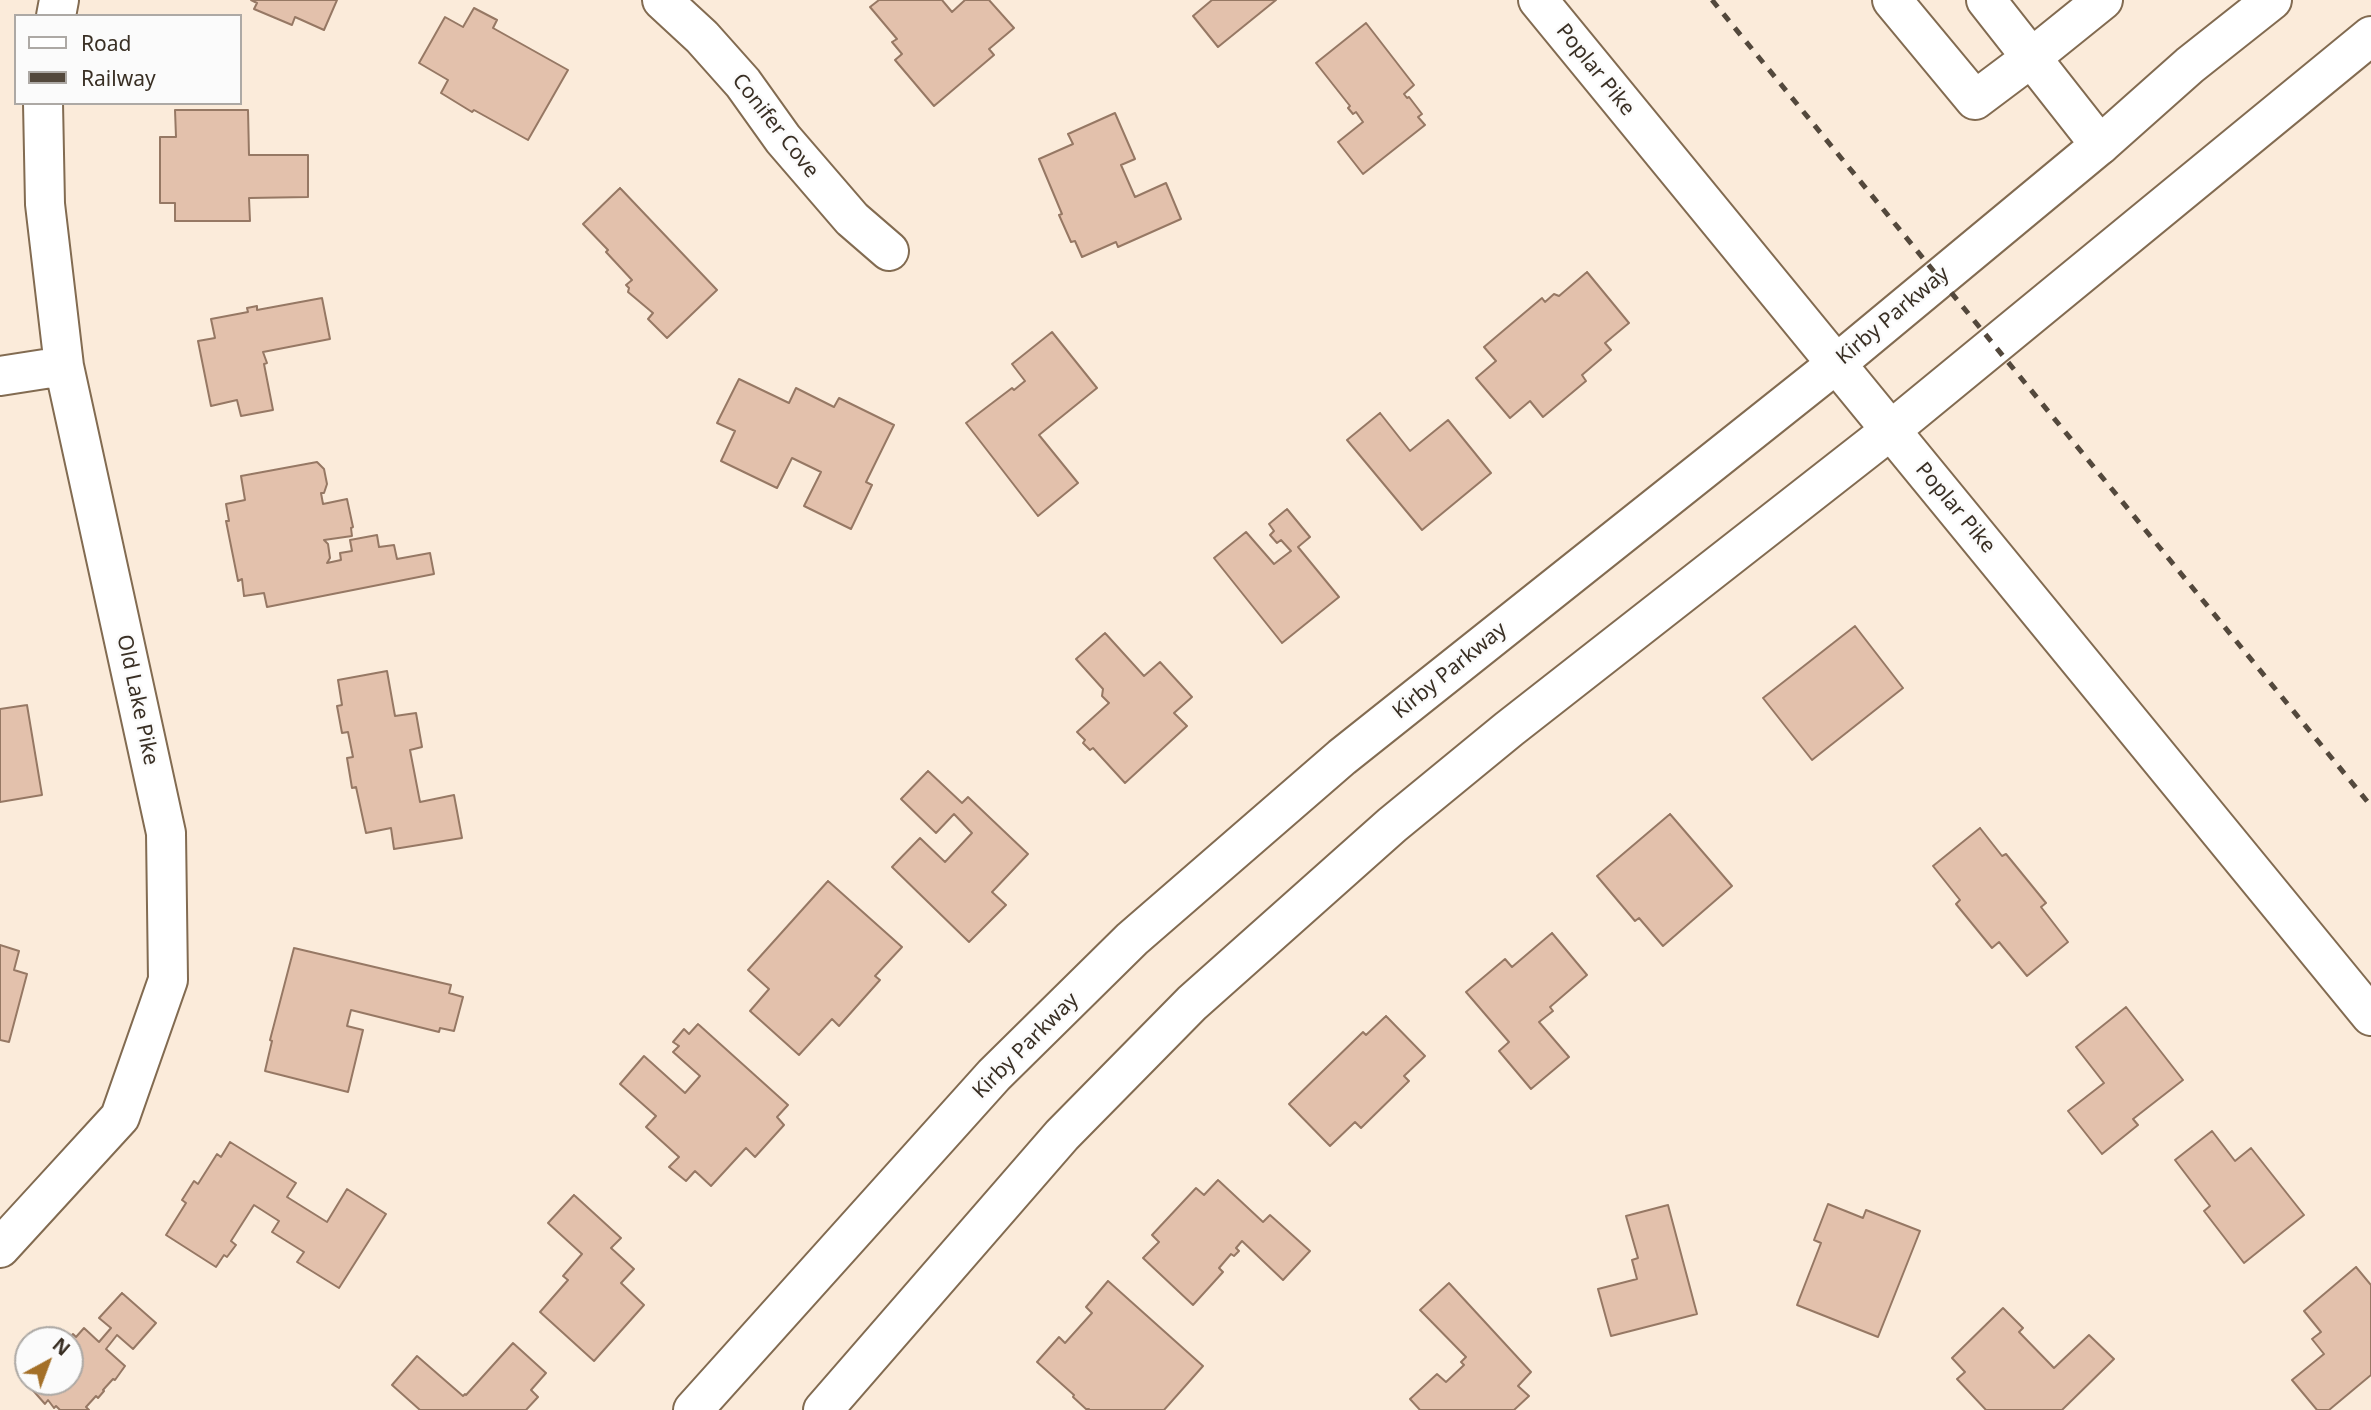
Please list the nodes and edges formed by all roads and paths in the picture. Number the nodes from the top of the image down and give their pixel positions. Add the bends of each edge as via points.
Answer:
1 (662, 0) edge
2 (1538, 0) edge
3 (1892, 0) edge
4 (1986, 0) edge
5 (2103, 0) edge
6 (2272, 0) edge
7 (2371, 36) edge
8 (2031, 58) junction
9 (43, 105) edge
10 (2100, 145) junction
11 (889, 251) dead end
12 (1836, 364) junction
13 (64, 366) junction
14 (0, 376) edge
15 (1891, 430) junction
16 (2371, 1016) edge
17 (0, 1248) edge
18 (693, 1410) edge
19 (823, 1410) edge

1 - 11 main road, Conifer Cove via 743,83 783,139 852,219
2 - 12 main road, Poplar Pike
3 - 8 main road via 1975,100
4 - 8 main road
5 - 8 main road
6 - 10 main road, Kirby Parkway
7 - 15 main road
8 - 10 main road
9 - 13 main road, Old Lake Pike via 45,204
10 - 12 main road, Kirby Parkway
12 - 15 main road, Poplar Pike
12 - 18 main road, Kirby Parkway via 1342,757 1132,939 994,1075
13 - 14 main road
13 - 17 main road, Old Lake Pike via 166,833 168,981 120,1117
15 - 16 main road, Poplar Pike
15 - 19 main road via 1509,729 1392,825 1192,1003 1062,1135

